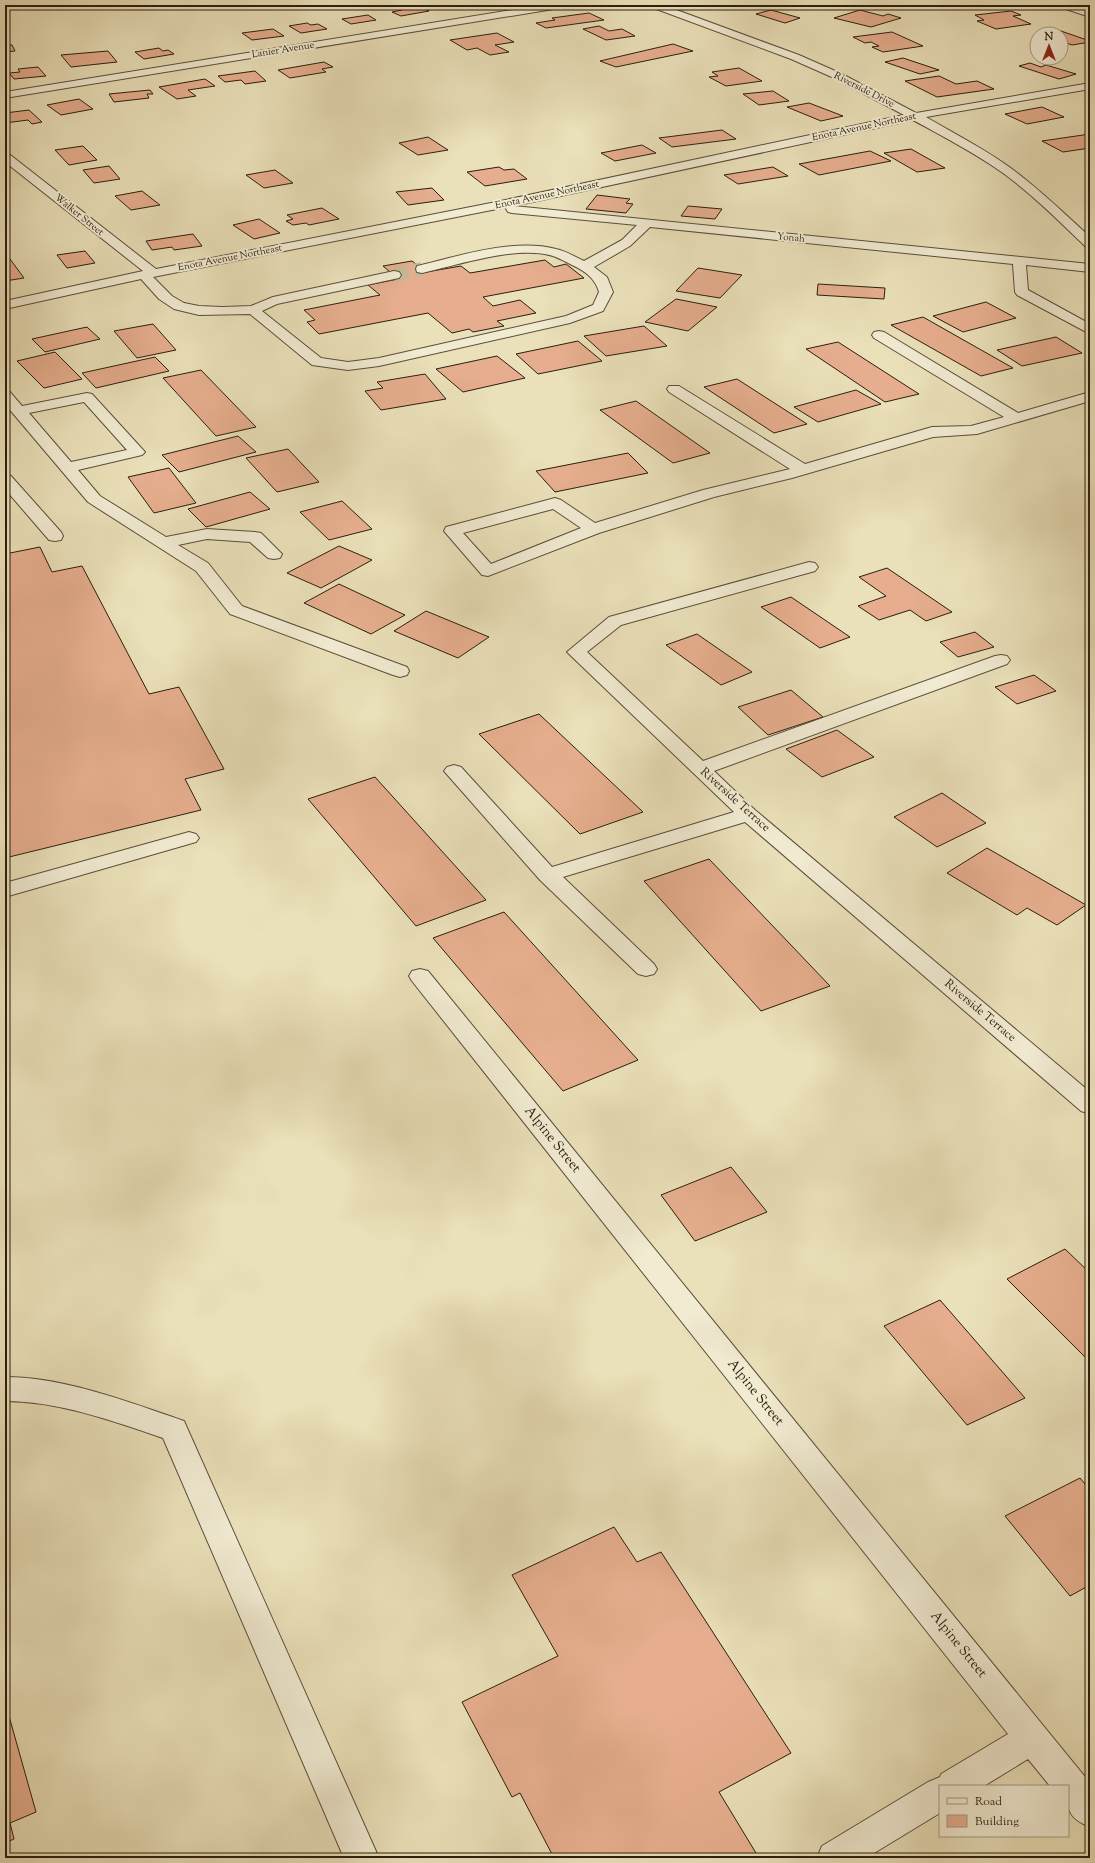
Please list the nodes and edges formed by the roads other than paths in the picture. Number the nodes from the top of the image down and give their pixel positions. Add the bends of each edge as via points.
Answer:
1 (560, 5) edge
2 (654, 5) edge
3 (1064, 5) edge
4 (1090, 14) edge
5 (1090, 86) edge
6 (5, 95) edge
7 (916, 116) junction
8 (5, 156) edge
9 (492, 207) junction
10 (647, 223) junction
11 (1090, 244) edge
12 (1019, 261) junction
13 (585, 266) junction
14 (1090, 268) edge
15 (422, 269) tunnel mouth
16 (148, 274) junction
17 (394, 275) tunnel mouth
18 (5, 306) edge
19 (253, 310) junction
20 (1090, 330) edge
21 (879, 335) dead end
22 (674, 389) dead end
23 (5, 395) edge
24 (1090, 396) edge
25 (19, 411) junction
26 (1016, 418) junction
27 (67, 468) junction
28 (803, 470) junction
29 (5, 479) edge
30 (593, 529) junction
31 (55, 536) dead end
32 (163, 543) junction
33 (274, 554) dead end
34 (809, 567) dead end
35 (1001, 660) dead end
36 (400, 671) dead end
37 (701, 769) junction
38 (454, 771) dead end
39 (748, 814) junction
40 (190, 838) dead end
41 (548, 875) junction
42 (5, 890) edge
43 (646, 969) dead end
44 (420, 976) dead end
45 (1090, 1105) edge
46 (5, 1389) edge
47 (1032, 1738) junction
48 (955, 1785) edge
49 (939, 1795) edge
50 (1086, 1798) edge
51 (362, 1858) edge
52 (834, 1858) edge

1 - 6 street, Lanier Avenue
2 - 7 street, Riverside Drive via 795,57
3 - 4 street
5 - 7 street, Enota Avenue Northeast
7 - 9 street, Enota Avenue Northeast
7 - 11 street, Riverside Drive via 1007,171 1042,199
8 - 16 street, Walker Street
9 - 10 street, Yonah
9 - 16 street, Enota Avenue Northeast
10 - 12 street, Yonah
10 - 13 street via 626,243
12 - 14 street, Yonah
12 - 20 street via 1022,292
13 - 15 street via 555,253 533,250 509,251
13 - 19 street via 602,280 606,292 598,308 570,319 379,362 348,366 316,362
16 - 18 street, Enota Avenue Northeast
16 - 19 street, Walker Street via 171,302 191,309
17 - 19 street via 273,300
21 - 26 street
22 - 28 street
23 - 25 street
24 - 26 street
25 - 27 street
25 - 27 street via 87,397 137,452
26 - 28 street via 972,431 932,432
27 - 32 street via 94,499
28 - 30 street via 709,494
29 - 31 street
30 - 30 street via 488,571 452,530 555,504
32 - 33 street via 208,534 255,537
32 - 36 street via 202,567 236,610
34 - 37 street, Riverside Terrace via 615,621 576,652
35 - 37 street
37 - 39 street, Riverside Terrace
38 - 41 street
39 - 41 street
39 - 45 street, Riverside Terrace
40 - 42 street
41 - 43 street
44 - 47 street, Alpine Street
46 - 51 street via 21,1389 95,1403 174,1430
47 - 48 street
47 - 50 street, Alpine Street
49 - 52 street

